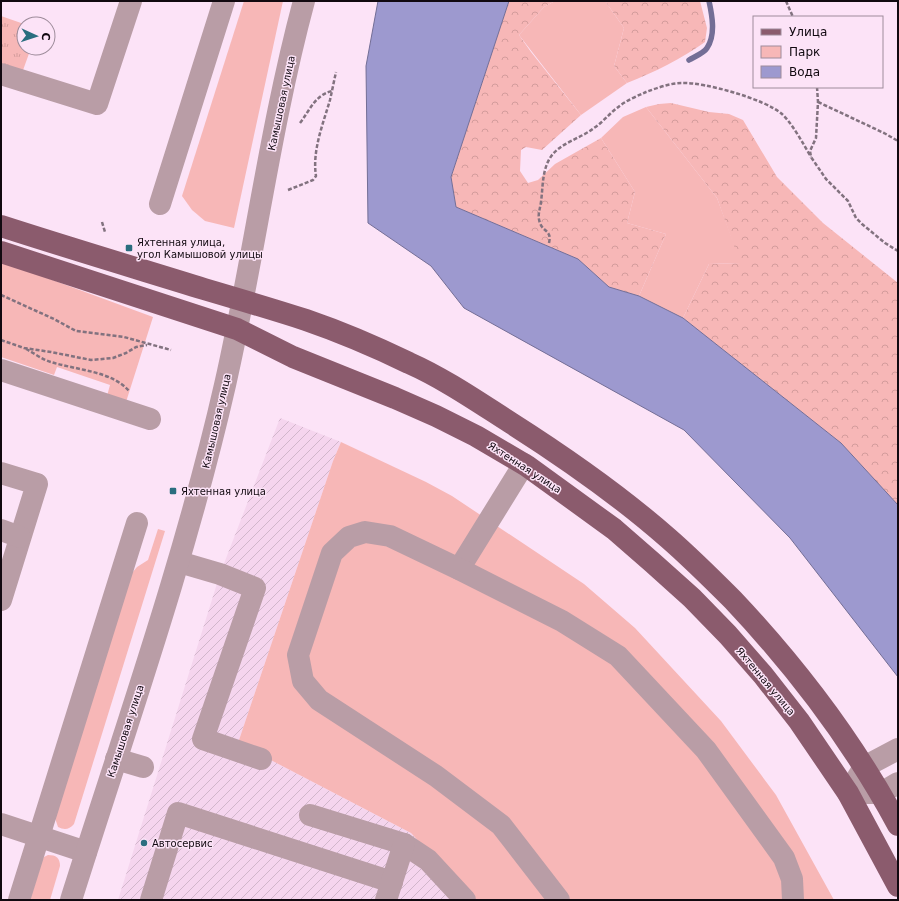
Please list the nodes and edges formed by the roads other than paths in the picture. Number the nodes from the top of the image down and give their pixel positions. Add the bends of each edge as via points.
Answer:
1 (131, 1) edge
2 (224, 1) edge
3 (304, 1) edge
4 (1, 74) edge
5 (160, 204) dead end
6 (1, 226) edge
7 (1, 252) edge
8 (243, 301) junction
9 (237, 329) junction
10 (1, 370) edge
11 (150, 419) dead end
12 (524, 464) junction
13 (1, 473) edge
14 (137, 523) dead end
15 (11, 533) edge
16 (179, 562) junction
17 (459, 569) junction
18 (1, 600) edge
19 (898, 749) edge
20 (116, 759) junction
21 (261, 759) dead end
22 (143, 767) dead end
23 (864, 767) junction
24 (889, 788) edge
25 (848, 793) junction
26 (310, 815) dead end
27 (1, 824) edge
28 (898, 825) edge
29 (39, 836) junction
30 (404, 844) junction
31 (86, 852) junction
32 (898, 886) edge
33 (389, 891) edge
34 (19, 900) edge
35 (71, 900) edge
36 (151, 900) edge
37 (465, 900) edge
38 (559, 900) edge
39 (793, 900) edge

1 - 4 street via 97,104
2 - 5 street
3 - 8 street, Камышовая улица via 274,136
6 - 8 main road
7 - 9 main road, Яхтенная улица
8 - 9 street, Камышовая улица
8 - 23 main road via 307,320 412,364 490,409 587,473 670,540 749,618 822,704
9 - 12 main road, Яхтенная улица via 293,357 436,416
9 - 16 street, Камышовая улица via 198,497
10 - 11 street
12 - 17 street
12 - 25 main road, Яхтенная улица via 614,529 692,598 763,675 799,721
13 - 15 street via 37,484
14 - 29 street
15 - 18 street
16 - 20 street, Камышовая улица
16 - 21 street via 255,588 203,739
17 - 38 street via 390,536 365,532 349,537 332,553 298,655 304,681 319,700 436,776 501,826
17 - 39 street via 562,621 618,656 706,750 784,858 792,879
19 - 23 street
20 - 22 street
20 - 31 street, Камышовая улица
23 - 24 main road
23 - 25 street
24 - 25 street
24 - 28 main road
25 - 32 main road, Яхтенная улица
26 - 30 street
27 - 29 street
29 - 31 street
29 - 34 street
30 - 33 street
30 - 37 street via 428,860
31 - 35 street, Камышовая улица
33 - 36 street via 178,813

